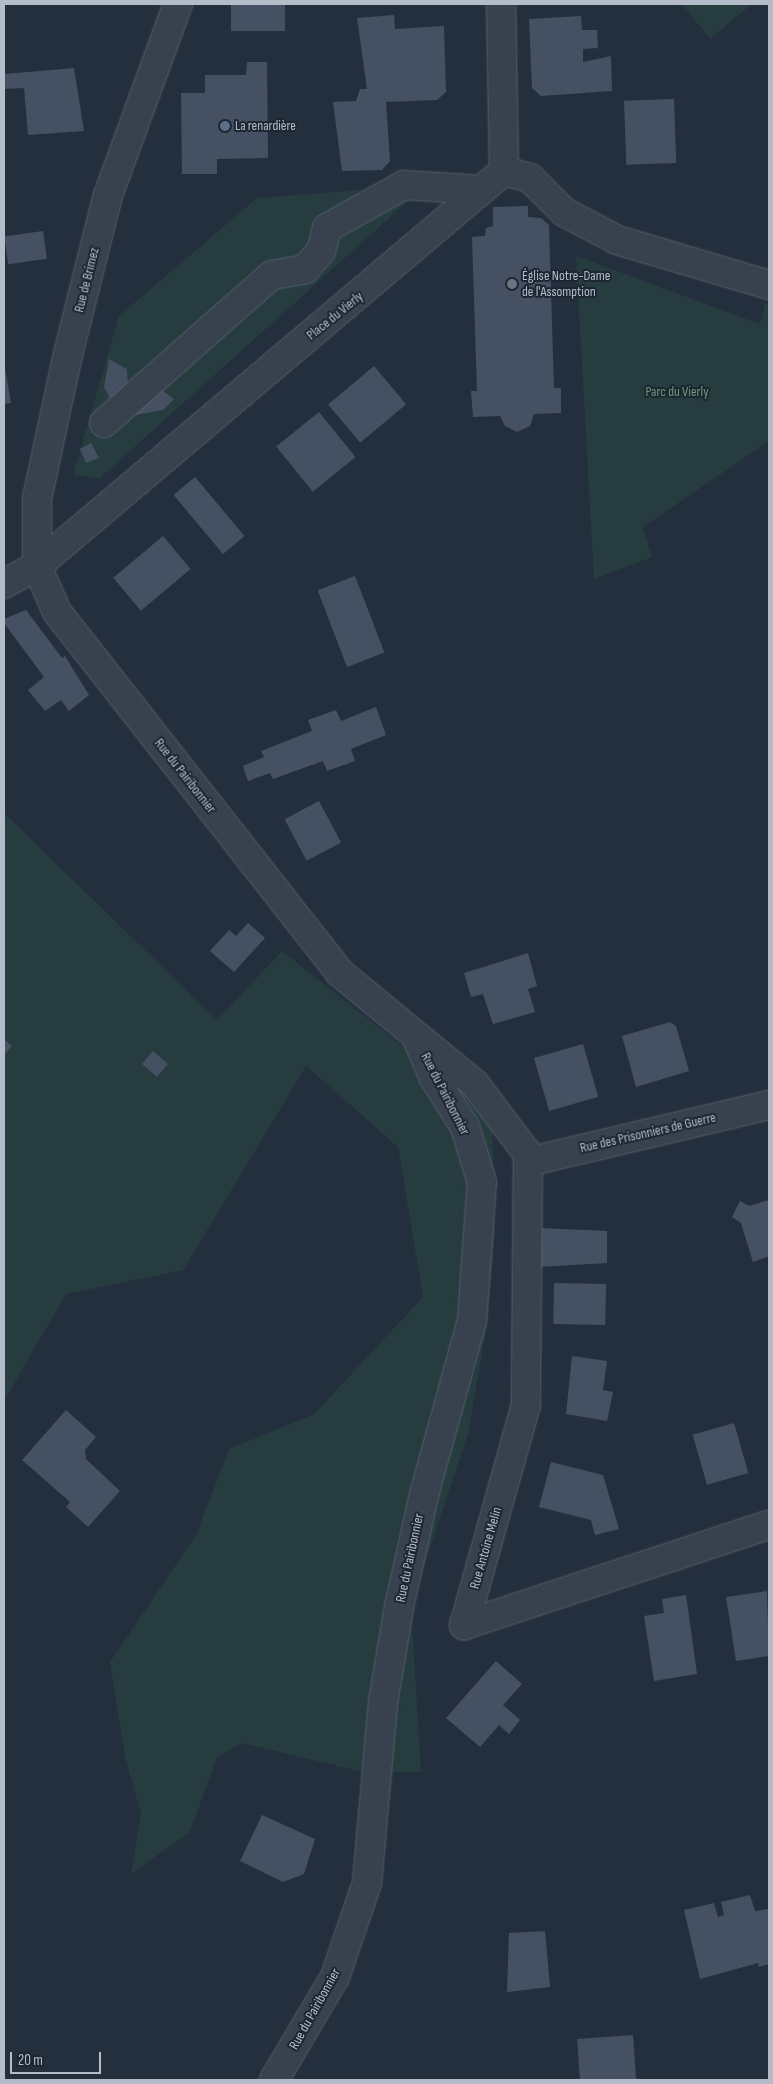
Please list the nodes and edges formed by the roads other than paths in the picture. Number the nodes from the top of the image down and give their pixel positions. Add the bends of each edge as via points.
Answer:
1 (178, 4) edge
2 (501, 4) edge
3 (504, 171) junction
4 (482, 190) junction
5 (769, 285) edge
6 (104, 423) dead end
7 (37, 566) junction
8 (4, 584) edge
9 (415, 1034) junction
10 (769, 1105) edge
11 (528, 1158) junction
12 (769, 1525) edge
13 (274, 2080) edge

1 - 7 street, Rue de Brimez via 108,195 68,354 37,498
2 - 3 street
3 - 4 street, Place du Vierly
3 - 5 street via 530,178 564,212 617,240
4 - 6 street via 404,185 327,228 320,251 305,269 272,276
4 - 7 street, Place du Vierly
7 - 8 street, Place du Vierly
7 - 9 street, Rue du Pairibonnier via 57,612 340,973
9 - 11 street, Rue du Pairibonnier via 475,1084
9 - 13 street, Rue du Pairibonnier via 434,1078 465,1127 482,1182 472,1320 425,1491 399,1606 383,1702 367,1883 335,1977
10 - 11 street, Rue des Prisonniers de Guerre
11 - 12 street, Rue Antoine Melin via 526,1405 464,1625

